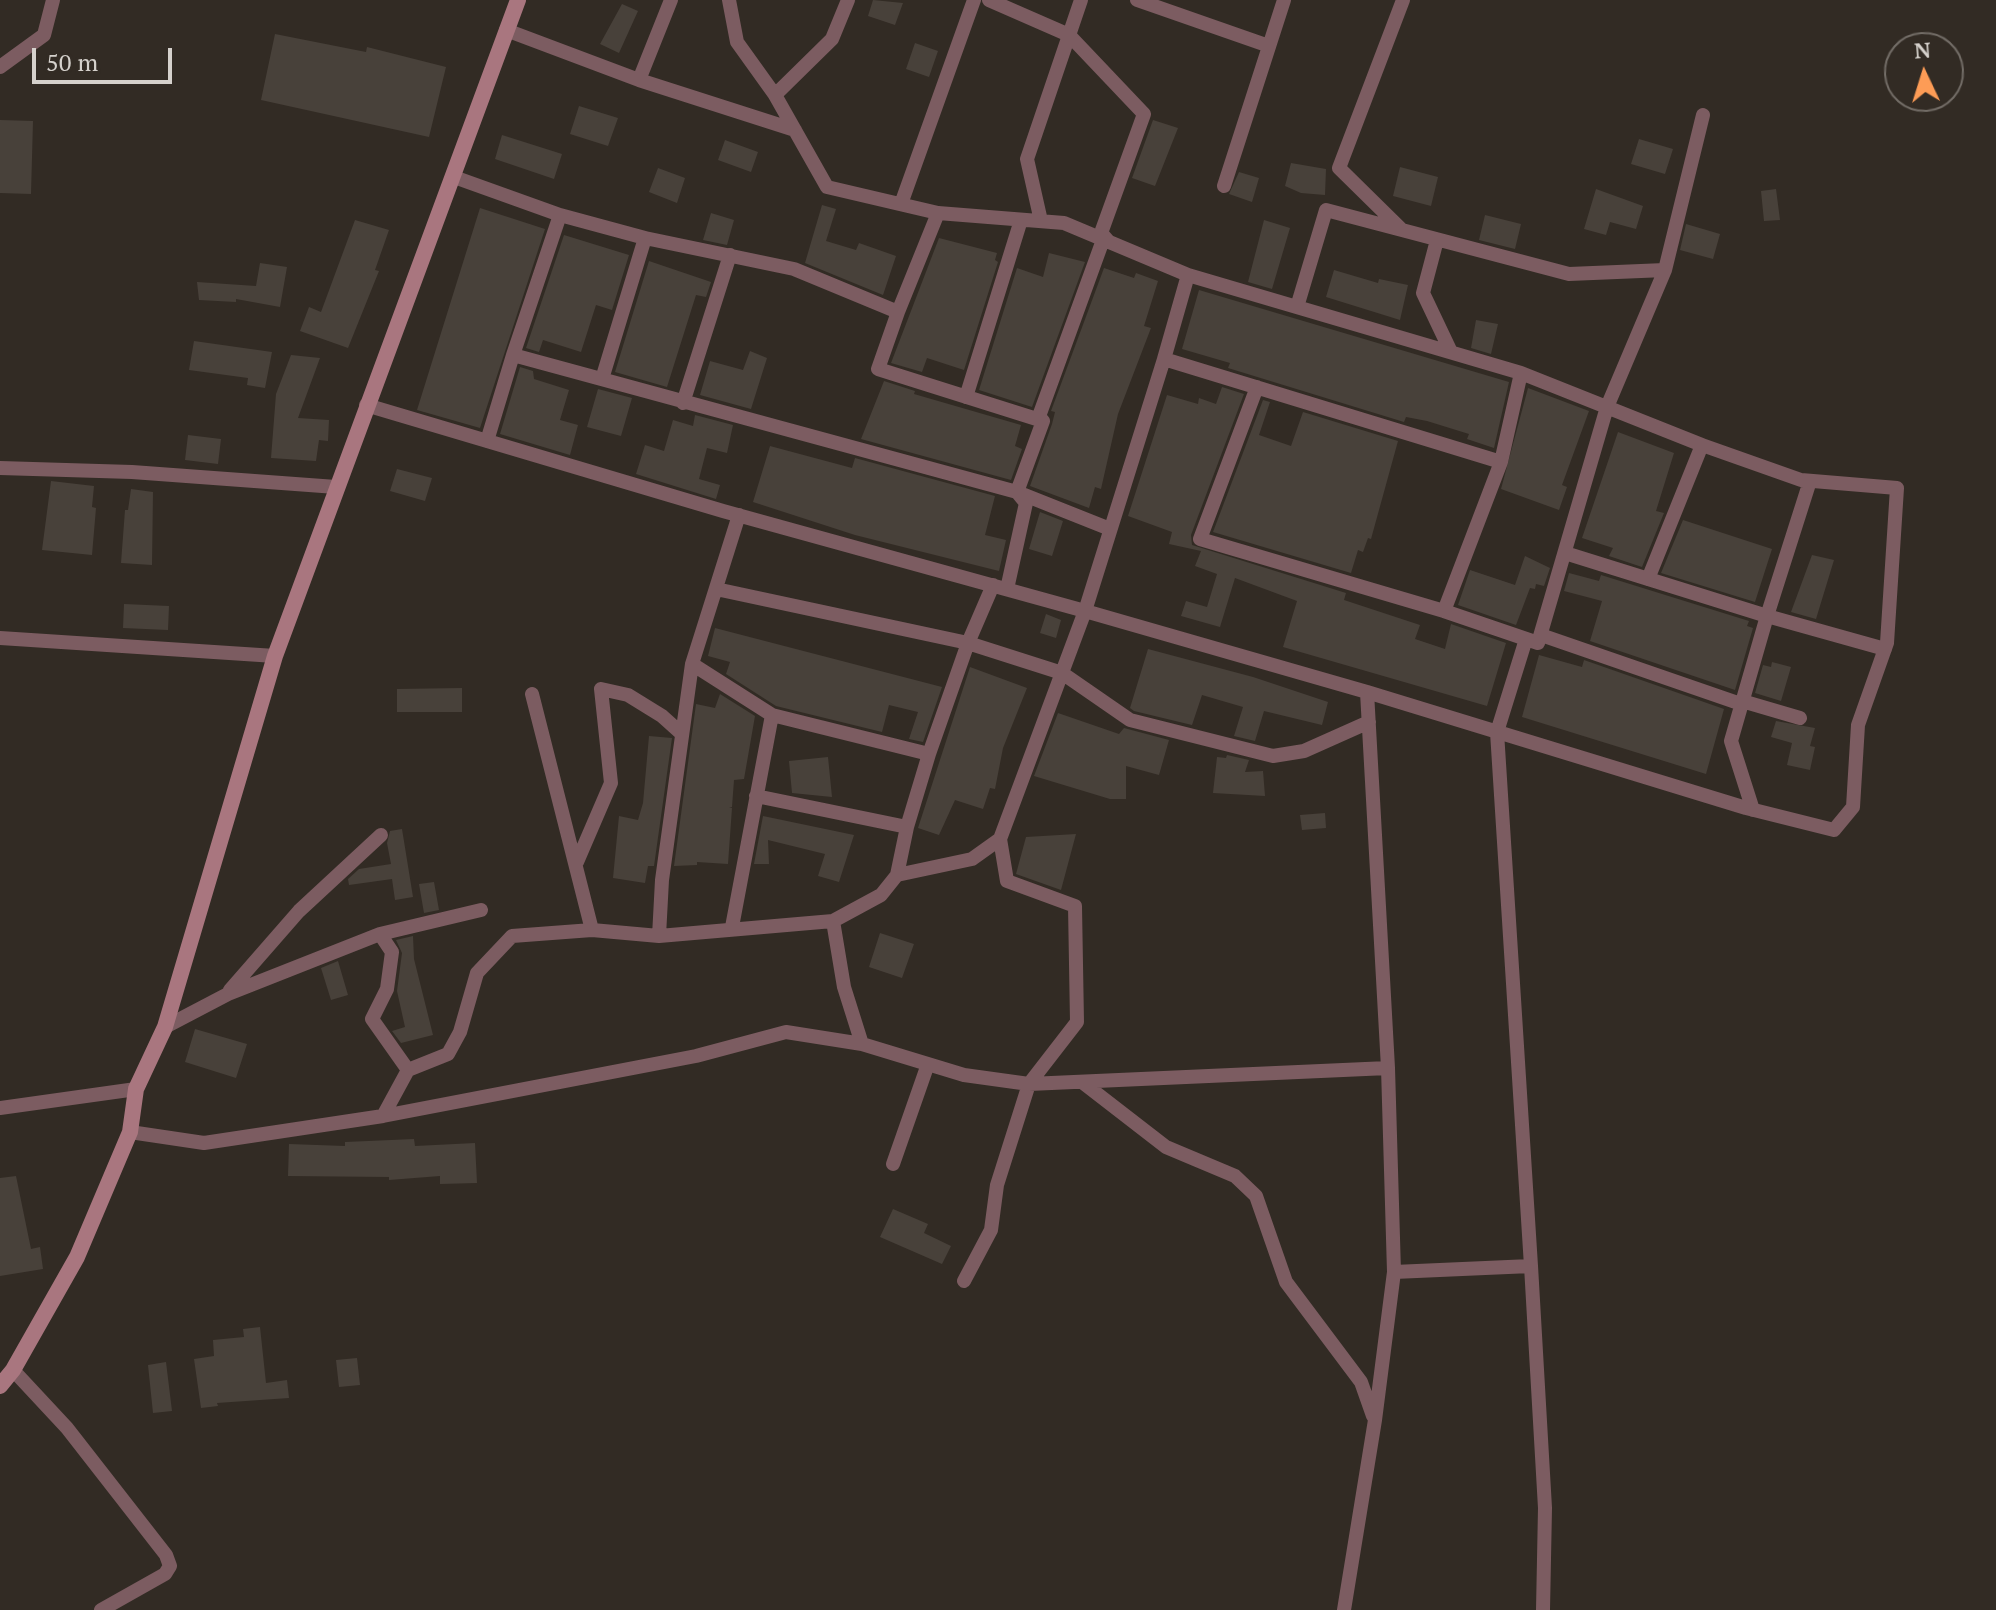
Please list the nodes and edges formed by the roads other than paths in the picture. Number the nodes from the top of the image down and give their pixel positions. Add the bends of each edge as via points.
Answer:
1 (53, 0) edge
2 (518, 0) edge
3 (671, 0) edge
4 (729, 0) edge
5 (848, 0) edge
6 (974, 0) edge
7 (989, 0) edge
8 (1081, 0) edge
9 (1137, 0) edge
10 (1284, 0) edge
11 (1403, 0) edge
12 (506, 30) junction
13 (1069, 35) junction
14 (1269, 46) junction
15 (0, 67) edge
16 (639, 80) junction
17 (775, 95) junction
18 (1703, 115) dead end
19 (795, 130) junction
20 (454, 177) junction
21 (1224, 186) dead end
22 (901, 204) junction
23 (938, 213) junction
24 (560, 215) junction
25 (1021, 220) junction
26 (1041, 221) junction
27 (1402, 230) junction
28 (645, 238) junction
29 (1437, 240) junction
30 (1109, 242) junction
31 (730, 255) junction
32 (1665, 270) junction
33 (1188, 275) junction
34 (1297, 307) junction
35 (898, 312) junction
36 (1451, 352) junction
37 (513, 355) junction
38 (1164, 359) junction
39 (1521, 373) junction
40 (602, 379) junction
41 (1257, 387) junction
42 (966, 397) junction
43 (683, 403) junction
44 (366, 405) junction
45 (1607, 407) junction
46 (1043, 421) junction
47 (487, 441) junction
48 (1702, 445) junction
49 (1501, 462) junction
50 (0, 468) edge
51 (1810, 481) junction
52 (336, 487) junction
53 (1017, 492) junction
54 (739, 515) junction
55 (1110, 529) junction
56 (1565, 553) junction
57 (1648, 579) junction
58 (1000, 587) junction
59 (716, 589) junction
60 (1085, 611) junction
61 (1444, 611) junction
62 (1767, 616) junction
63 (1534, 637) junction
64 (0, 638) edge
65 (968, 643) junction
66 (1885, 649) junction
67 (275, 656) junction
68 (692, 664) junction
69 (1062, 673) junction
70 (1367, 692) junction
71 (532, 694) dead end
72 (1742, 701) junction
73 (772, 715) junction
74 (1800, 718) dead end
75 (1369, 722) junction
76 (1497, 732) junction
77 (682, 734) junction
78 (929, 754) junction
79 (756, 796) junction
80 (1753, 810) junction
81 (907, 827) junction
82 (381, 835) dead end
83 (1000, 839) junction
84 (577, 862) junction
85 (897, 875) junction
86 (481, 910) dead end
87 (833, 921) junction
88 (732, 927) junction
89 (592, 930) junction
90 (380, 934) junction
91 (659, 936) junction
92 (228, 994) junction
93 (165, 1027) junction
94 (862, 1044) junction
95 (928, 1064) junction
96 (1388, 1068) junction
97 (408, 1070) junction
98 (1082, 1082) junction
99 (1029, 1084) junction
100 (136, 1089) junction
101 (0, 1108) edge
102 (383, 1116) junction
103 (130, 1132) junction
104 (893, 1164) dead end
105 (1531, 1266) junction
106 (1394, 1272) junction
107 (964, 1281) dead end
108 (13, 1370) junction
109 (0, 1386) edge
110 (1375, 1420) junction
111 (101, 1610) edge
112 (1344, 1610) edge
113 (1543, 1610) edge

1 - 15 street via 44,35
2 - 12 main road
3 - 16 street
4 - 17 street via 737,42
5 - 17 street via 832,39
6 - 22 street
7 - 13 street
8 - 13 street
9 - 14 street
10 - 14 street
11 - 27 street via 1339,168
12 - 16 street
12 - 20 main road
13 - 26 street via 1027,159
13 - 30 street via 1144,114 1101,233
14 - 21 street
16 - 19 street
17 - 19 street
18 - 32 street
19 - 22 street via 827,187
20 - 24 street
20 - 44 main road
22 - 23 street
23 - 25 street
23 - 35 street
24 - 28 street
24 - 37 street
25 - 26 street
25 - 42 street
26 - 30 street via 1064,223
27 - 29 street
27 - 34 street via 1326,210
28 - 31 street
28 - 40 street
29 - 32 street via 1569,274
29 - 36 street via 1423,293
30 - 33 street
30 - 46 street via 1103,240 1038,419
31 - 35 street via 794,269
31 - 43 street
32 - 45 street
33 - 34 street
33 - 38 street
34 - 36 street
35 - 42 street via 878,369
36 - 39 street
37 - 40 street
37 - 47 street
38 - 41 street
38 - 55 street
39 - 45 street
39 - 49 street
40 - 43 street
41 - 49 street
41 - 61 street via 1200,539
42 - 46 street
43 - 53 street
44 - 47 street
44 - 52 main road
45 - 48 street
45 - 56 street
46 - 53 street
47 - 54 street
48 - 51 street
48 - 57 street
49 - 61 street
50 - 52 street
51 - 62 street
51 - 66 street via 1897,488
52 - 67 main road
53 - 55 street
53 - 58 street via 1026,503
54 - 58 street
54 - 59 street
55 - 60 street
56 - 57 street
56 - 63 street
57 - 62 street
58 - 60 street
58 - 65 street
59 - 65 street
59 - 68 street
60 - 69 street
60 - 70 street
61 - 63 street
62 - 66 street
62 - 72 street
63 - 72 street
63 - 76 street
64 - 67 street
65 - 69 street
65 - 78 street
66 - 80 street via 1858,725 1853,807 1834,830
67 - 93 main road
68 - 73 street
68 - 77 street
69 - 75 street via 1130,720 1273,756 1304,751
69 - 83 street
70 - 75 street
70 - 76 street
71 - 84 street
72 - 74 street
72 - 80 street via 1731,741
73 - 78 street
73 - 79 street
75 - 96 street
76 - 80 street
76 - 105 street
77 - 84 street via 628,695 601,689 611,783
77 - 91 street
78 - 81 street
79 - 81 street
79 - 88 street
81 - 85 street
82 - 92 street via 299,911
83 - 85 street via 972,859
83 - 99 street via 1007,881 1075,906 1077,1022
84 - 89 street
85 - 87 street via 881,895
86 - 90 street
87 - 88 street
87 - 94 street via 844,987
88 - 91 street
89 - 91 street
89 - 97 street via 512,936 477,973 448,1054
90 - 92 street
90 - 97 street via 392,952 387,989 372,1019
92 - 93 street
93 - 100 main road
94 - 95 street
94 - 102 street via 786,1032 696,1056
95 - 99 street
95 - 104 street
96 - 98 street
96 - 106 street
97 - 102 street
98 - 99 street
98 - 110 street via 1166,1147 1235,1176 1256,1196 1286,1282 1361,1382
99 - 107 street via 997,1185 991,1230
100 - 101 street
100 - 103 main road
102 - 103 street via 204,1143
103 - 108 main road via 77,1257
105 - 106 street
105 - 113 street via 1545,1508
106 - 110 street
108 - 109 main road
108 - 111 street via 67,1428 166,1555 170,1566 165,1574
110 - 112 street

